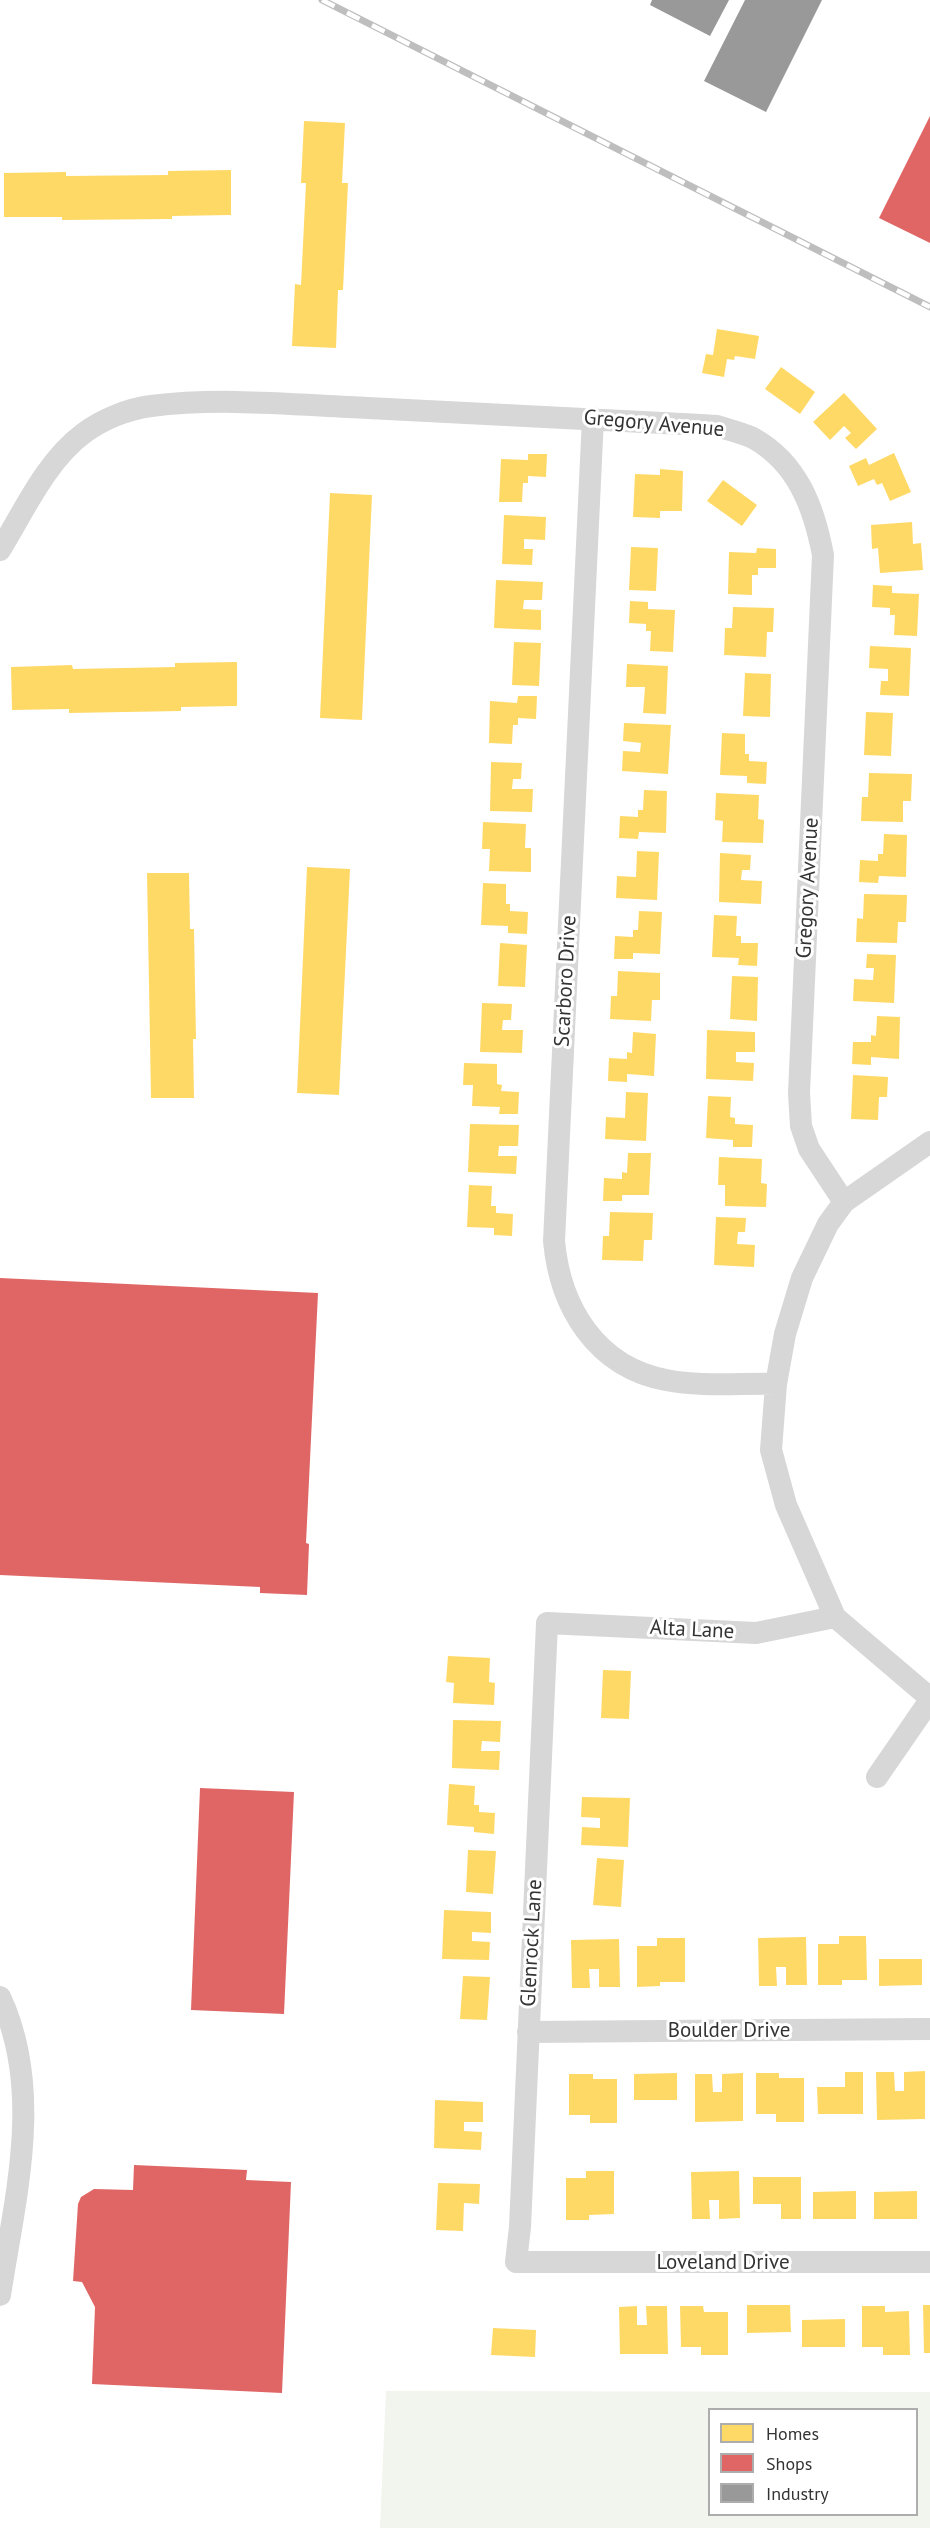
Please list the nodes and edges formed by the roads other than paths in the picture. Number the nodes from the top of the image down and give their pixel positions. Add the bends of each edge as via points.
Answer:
1 (593, 418) junction
2 (0, 550) edge
3 (930, 1142) edge
4 (844, 1202) junction
5 (776, 1384) junction
6 (835, 1617) junction
7 (548, 1623) joint
8 (930, 1699) edge
9 (877, 1777) dead end
10 (0, 1996) edge
11 (930, 2029) edge
12 (528, 2032) junction
13 (516, 2262) joint
14 (930, 2262) edge
15 (0, 2295) edge

1 - 2 street, Gregory Avenue via 235,403 138,409 103,422 68,447
1 - 4 street, Gregory Avenue via 717,426 751,438 785,465 808,497 816,519 823,555 799,1093 801,1126 809,1149
1 - 5 street, Scarboro Drive via 555,1229 558,1272 569,1304 588,1334 603,1350 635,1370 675,1382
3 - 4 street
4 - 5 street via 828,1224 802,1278 785,1334
5 - 6 street via 771,1450 786,1505
6 - 7 street, Alta Lane via 756,1633
6 - 8 street
7 - 12 street, Glenrock Lane
8 - 9 street
10 - 15 street via 15,2036 24,2108 22,2150
11 - 12 street, Boulder Drive
12 - 13 street, Glenrock Lane
13 - 14 street, Loveland Drive

